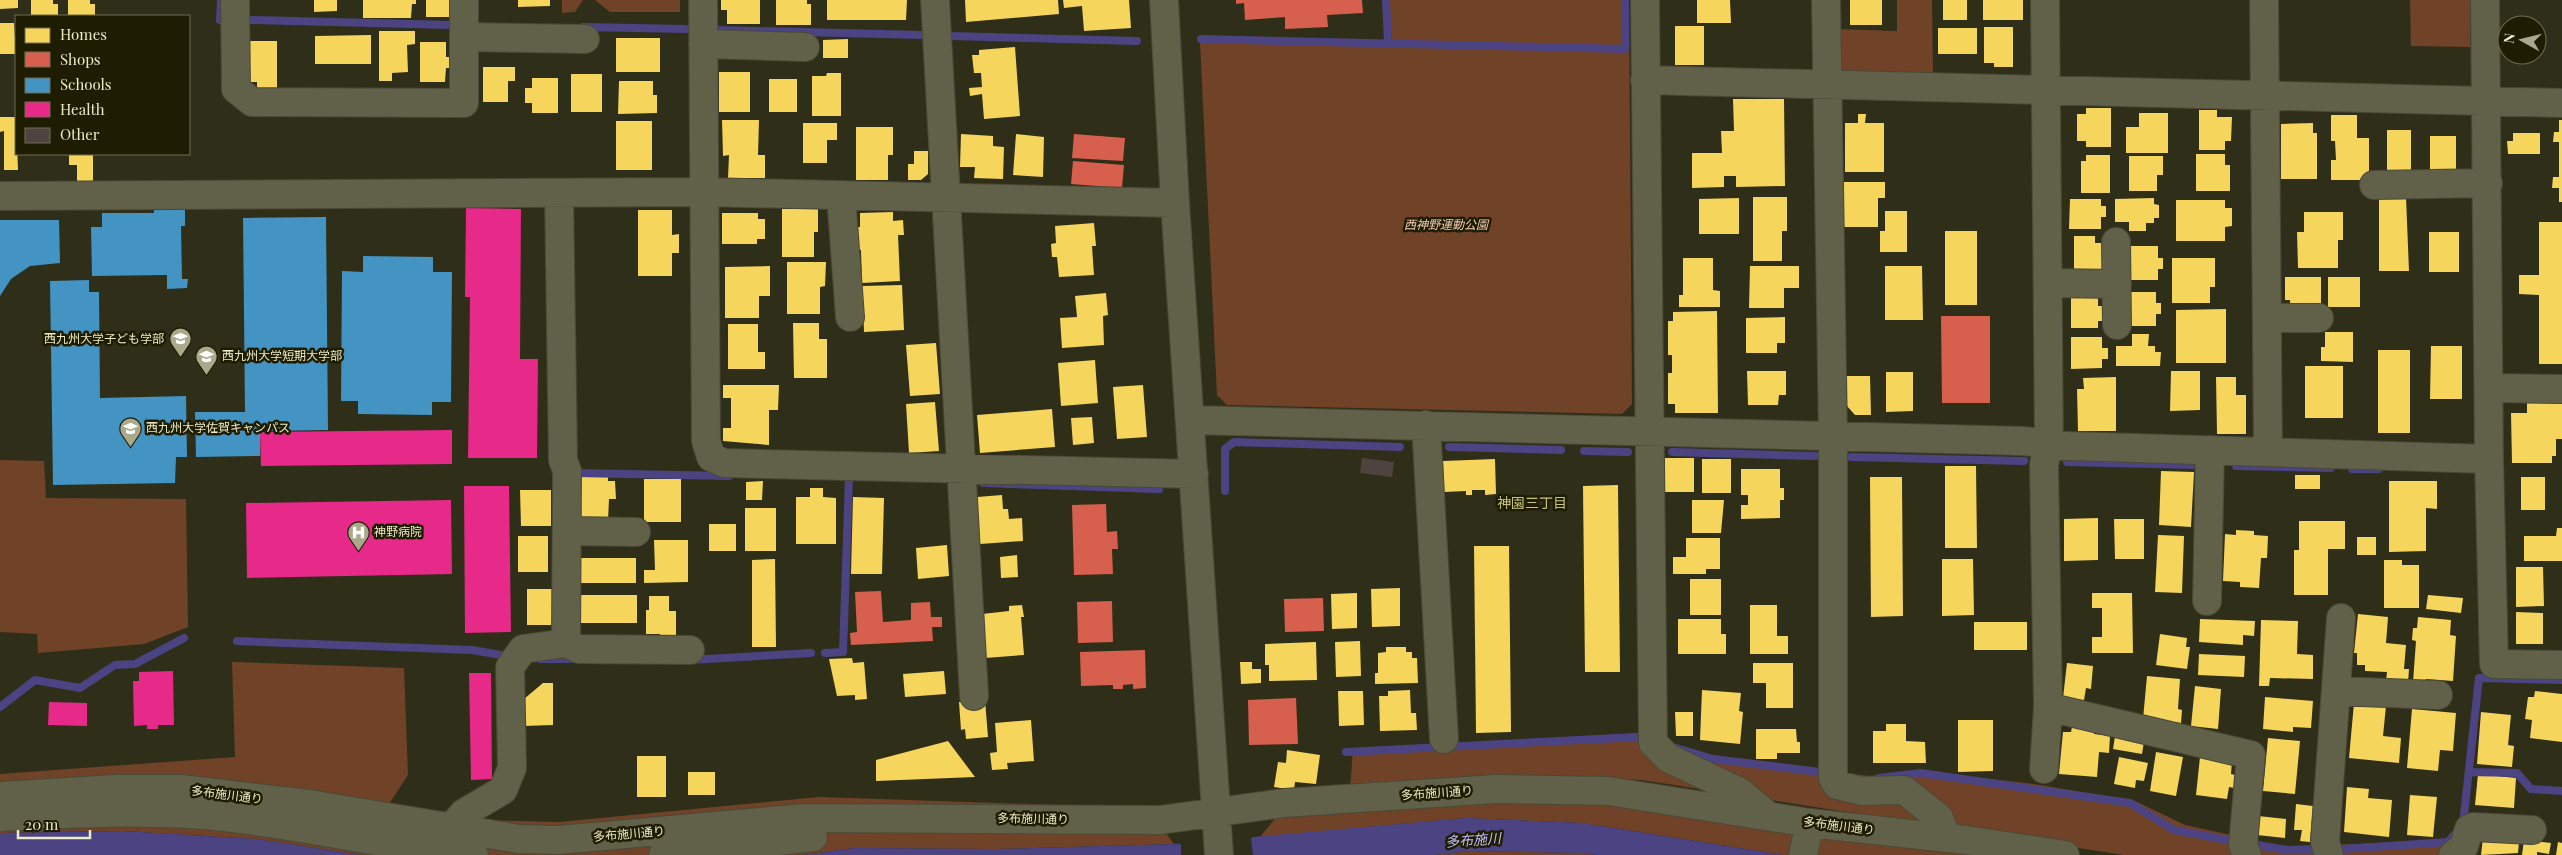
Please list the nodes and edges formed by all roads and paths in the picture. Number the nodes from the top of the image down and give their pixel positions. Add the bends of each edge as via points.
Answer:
1 (235, 0) edge
2 (464, 0) edge
3 (703, 0) edge
4 (936, 0) edge
5 (1164, 0) edge
6 (1645, 0) edge
7 (1826, 0) edge
8 (2046, 0) edge
9 (2264, 0) edge
10 (2485, 0) edge
11 (464, 37) junction
12 (585, 39) dead end
13 (704, 44) junction
14 (805, 47) dead end
15 (1645, 80) junction
16 (1827, 85) junction
17 (2046, 90) junction
18 (2265, 96) junction
19 (2486, 101) junction
20 (2562, 103) edge
21 (2488, 184) junction
22 (2374, 185) dead end
23 (705, 192) junction
24 (559, 193) junction
25 (0, 196) edge
26 (841, 196) junction
27 (947, 198) junction
28 (1175, 203) junction
29 (2116, 242) dead end
30 (2048, 283) junction
31 (2117, 284) junction
32 (850, 317) dead end
33 (2267, 318) junction
34 (2319, 318) dead end
35 (2117, 325) dead end
36 (2490, 388) junction
37 (2562, 389) edge
38 (1191, 420) junction
39 (1426, 426) junction
40 (1649, 430) junction
41 (1833, 436) junction
42 (2049, 444) junction
43 (2210, 450) junction
44 (2268, 451) junction
45 (2489, 458) junction
46 (962, 468) junction
47 (1194, 474) junction
48 (567, 531) junction
49 (636, 532) dead end
50 (2207, 600) dead end
51 (2341, 618) dead end
52 (566, 643) junction
53 (690, 650) dead end
54 (2562, 666) edge
55 (2336, 691) junction
56 (974, 696) dead end
57 (2438, 696) dead end
58 (2048, 706) junction
59 (1444, 739) dead end
60 (2044, 769) dead end
61 (0, 796) edge
62 (1767, 815) junction
63 (0, 817) edge
64 (954, 818) junction
65 (1810, 823) junction
66 (450, 828) junction
67 (2532, 830) dead end
68 (1218, 832) edge
69 (1947, 838) junction
70 (474, 855) edge
71 (663, 855) edge
72 (1803, 855) edge
73 (2065, 855) edge
74 (2247, 855) edge
75 (2329, 855) edge
76 (2453, 855) edge

1 - 11 street via 236,89 252,102 464,103
2 - 11 street
3 - 13 street
4 - 27 street
5 - 28 street
6 - 15 street
7 - 16 street
8 - 17 street
9 - 18 street
10 - 19 street
11 - 12 street
13 - 14 street
13 - 23 street
15 - 16 street
15 - 40 street
16 - 17 street
16 - 41 street
17 - 18 street
17 - 30 street
18 - 19 street
18 - 33 street
19 - 20 street
19 - 21 street
21 - 22 street
21 - 36 street
23 - 24 street
23 - 26 street
23 - 46 street via 706,441 711,458 724,463
24 - 25 street
24 - 48 street
26 - 27 street
26 - 32 street
27 - 28 street
27 - 46 street
28 - 38 street
29 - 31 street
30 - 31 street
30 - 42 street
31 - 35 street
33 - 34 street
33 - 44 street
36 - 37 street
36 - 45 street
38 - 39 street
38 - 47 street
39 - 40 street
39 - 59 street
40 - 41 street
40 - 62 street via 1653,742 1668,758 1740,792
41 - 42 street
41 - 69 street via 1832,778 1837,785 1862,791 1904,790 1940,818
42 - 43 street
42 - 58 street via 2044,464
43 - 44 street
43 - 50 street
44 - 45 street
45 - 54 street via 2494,664
46 - 47 street
46 - 56 street
47 - 68 street
48 - 49 street
48 - 52 street
51 - 55 street
52 - 53 street via 579,649
52 - 66 street via 523,649 510,666 512,768 503,790 464,813
55 - 57 street
55 - 75 street via 2326,842
58 - 60 street
58 - 74 street via 2251,755 2243,845
61 - 66 street, 多布施川通り via 116,789 182,789 309,804
62 - 65 street, 多布施川通り
62 - 68 street, 多布施川通り via 1608,792 1496,790 1284,803
63 - 70 street via 126,812 204,816
64 - 66 street, 多布施川通り via 804,818 559,840 518,839
64 - 68 street, 多布施川通り via 1160,820
64 - 71 street via 943,834 797,837
65 - 69 street, 多布施川通り
65 - 72 street
67 - 76 street via 2473,827 2464,846
69 - 73 street, 多布施川通り

